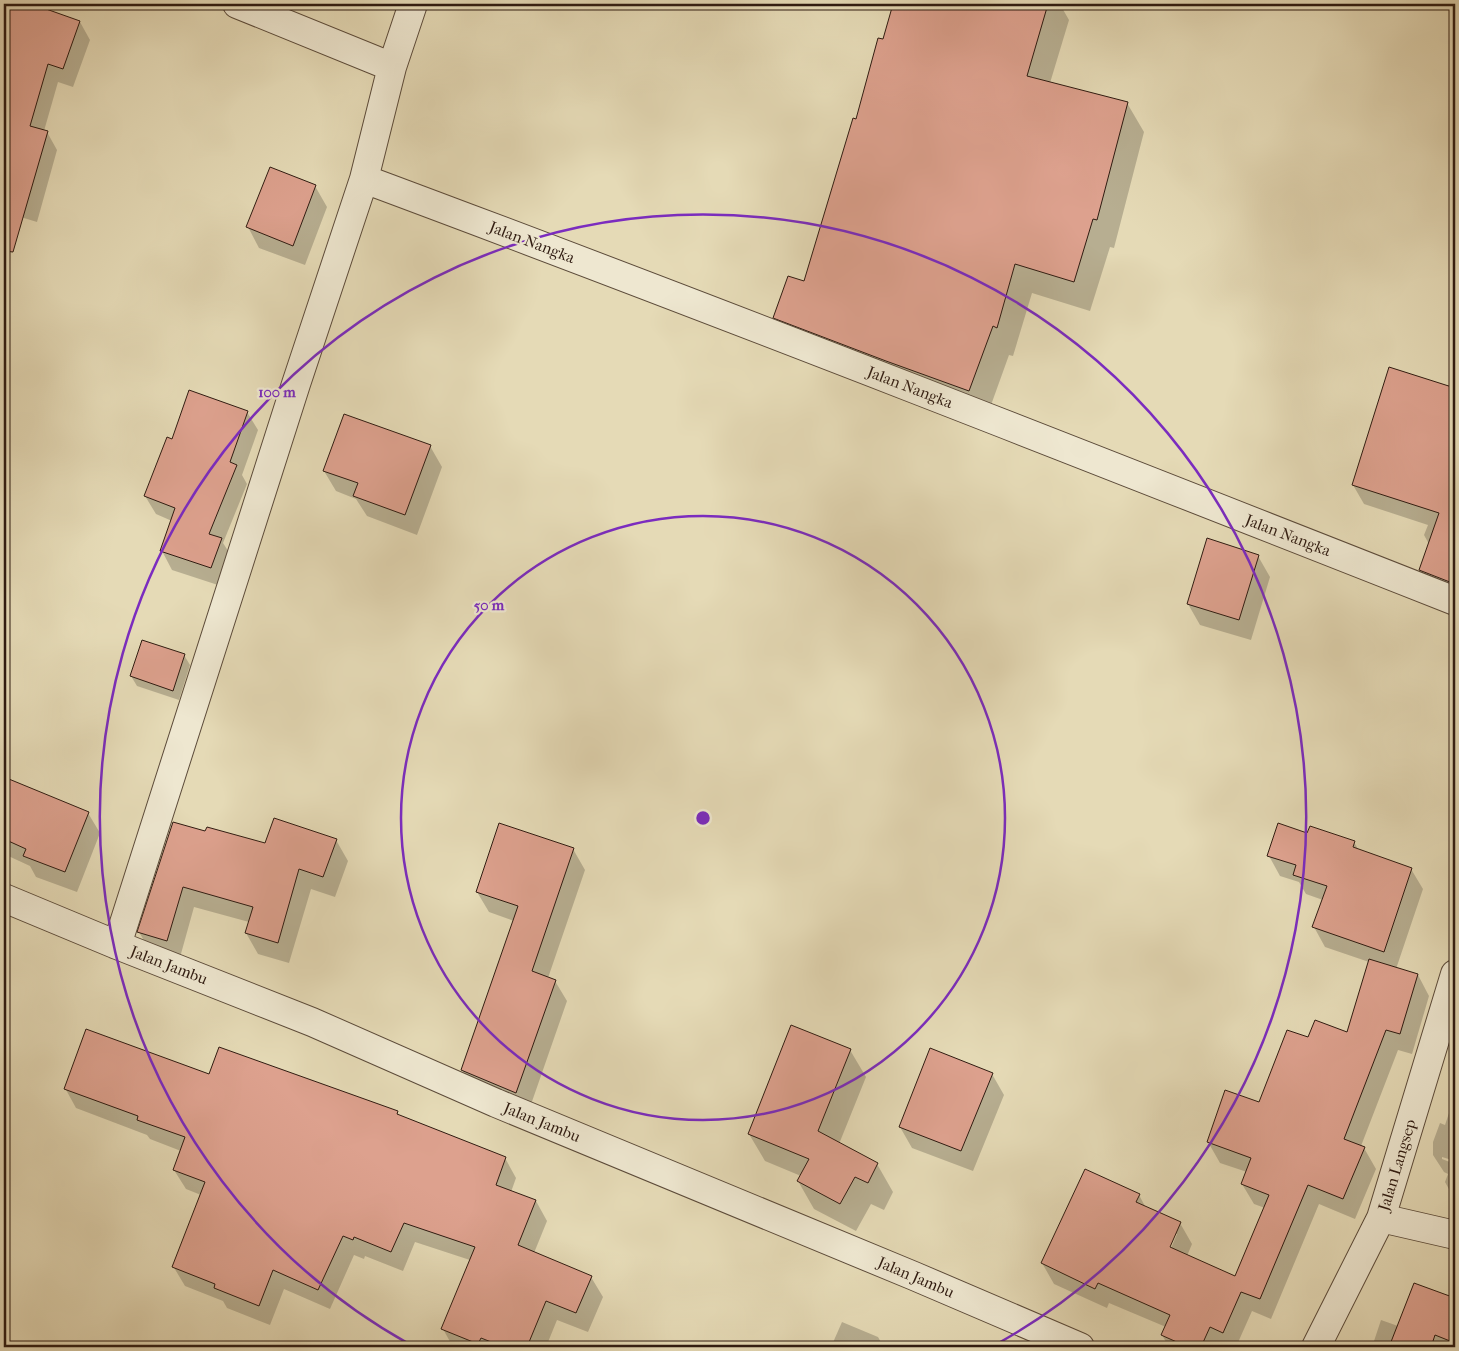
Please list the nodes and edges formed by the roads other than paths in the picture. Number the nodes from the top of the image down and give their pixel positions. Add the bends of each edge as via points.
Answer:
1 (237, 4) edge
2 (413, 4) edge
3 (392, 68) junction
4 (364, 179) junction
5 (1455, 601) edge
6 (4, 898) edge
7 (117, 945) junction
8 (1455, 974) edge
9 (1380, 1218) junction
10 (1455, 1235) edge
11 (1080, 1347) edge
12 (1316, 1347) edge

1 - 3 street
2 - 3 street
3 - 4 street
4 - 5 street, Jalan Nangka via 924,392
4 - 7 street
6 - 7 street, Jalan Jambu
7 - 11 street, Jalan Jambu via 312,1022 496,1103
8 - 9 street, Jalan Langsep
9 - 10 street
9 - 12 street, Jalan Langsep

